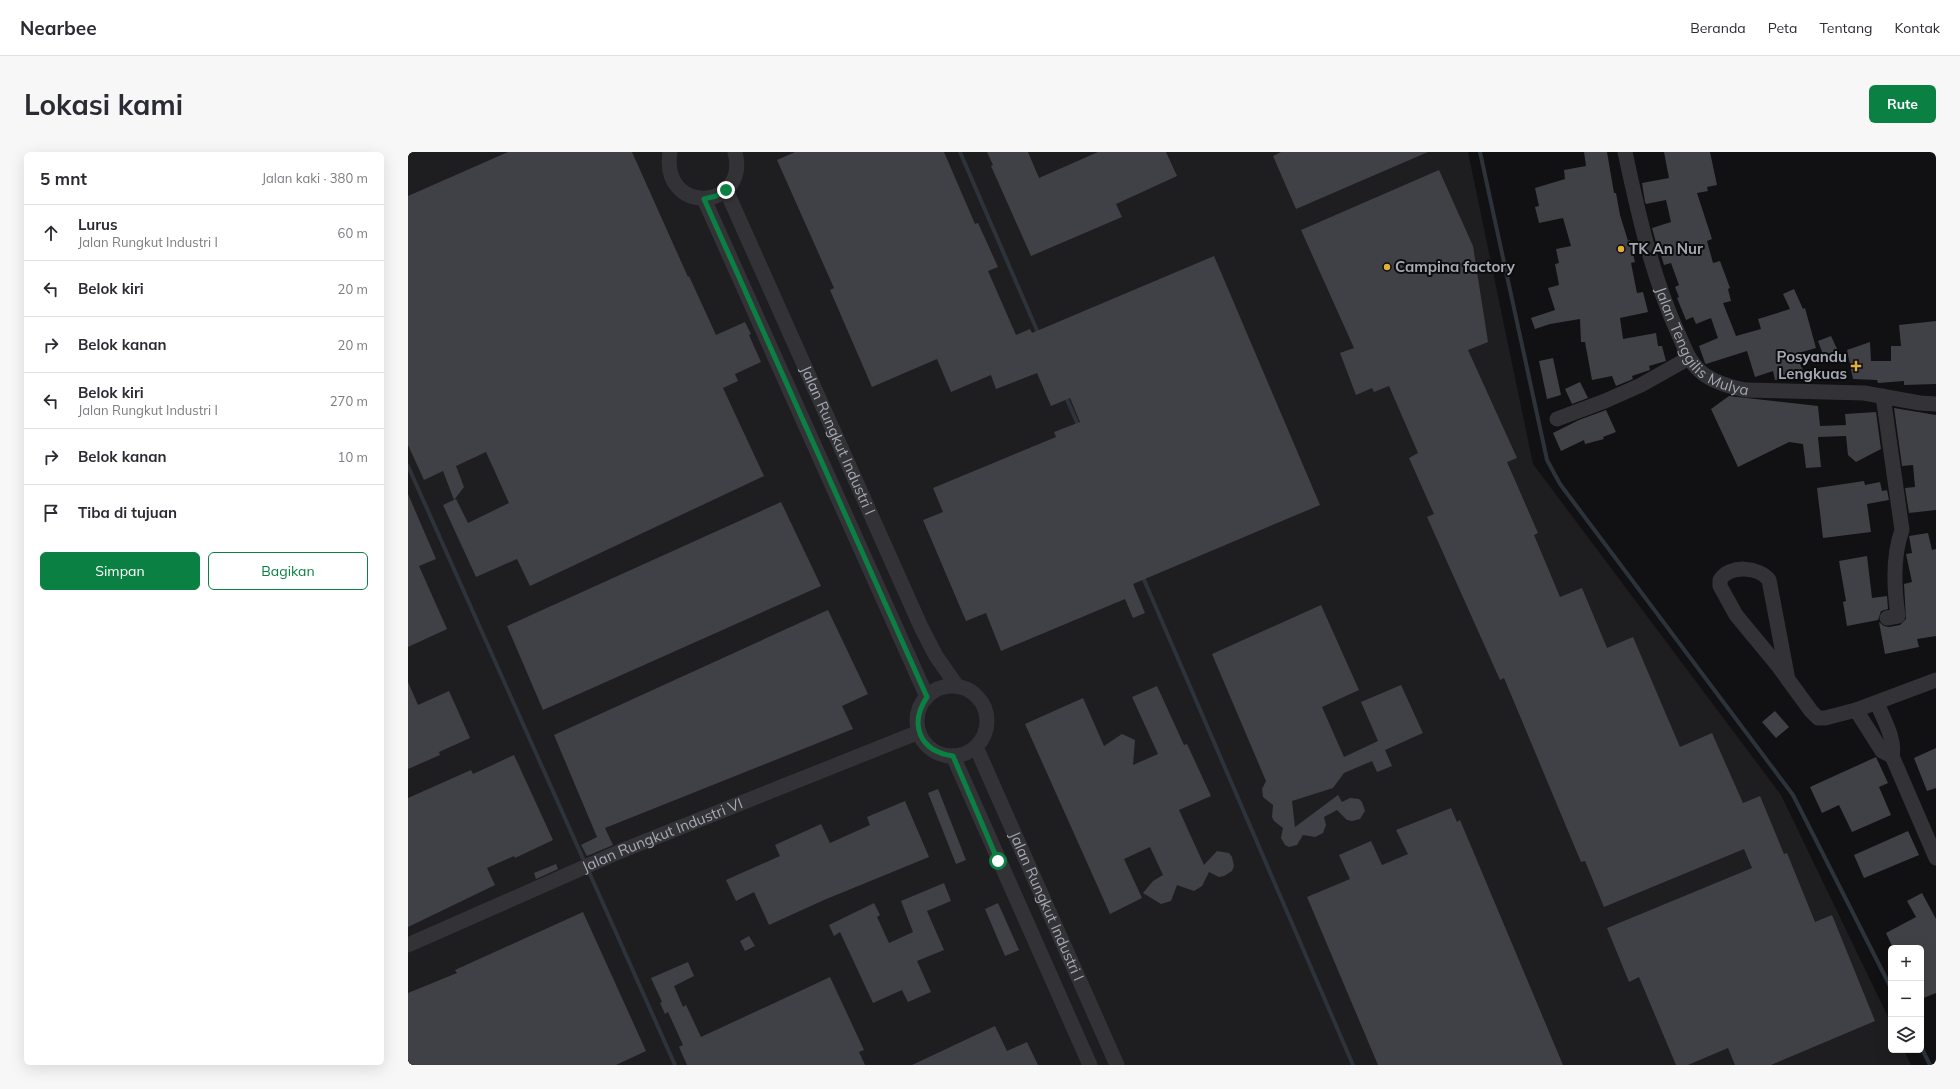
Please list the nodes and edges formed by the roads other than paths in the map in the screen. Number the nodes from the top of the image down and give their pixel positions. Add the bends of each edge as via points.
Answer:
1 (670, 152) edge
2 (736, 152) edge
3 (1625, 152) edge
4 (726, 190) junction
5 (704, 199) junction
6 (1689, 358) junction
7 (1883, 396) junction
8 (1936, 404) edge
9 (1557, 419) dead end
10 (1888, 618) dead end
11 (1788, 680) junction
12 (1936, 680) edge
13 (957, 686) junction
14 (927, 697) junction
15 (1877, 703) junction
16 (1856, 710) junction
17 (919, 732) junction
18 (976, 747) junction
19 (953, 756) junction
20 (1892, 756) junction
21 (1936, 858) edge
22 (408, 945) edge
23 (1090, 1065) edge
24 (1117, 1065) edge

1 - 5 street via 668,165 671,178 691,197
2 - 4 street via 737,172
3 - 6 street, Jalan Tenggilis Mulya via 1650,256 1671,319
4 - 5 street
4 - 13 street, Jalan Rungkut Industri I via 921,627 936,656
5 - 14 street, Jalan Rungkut Industri I
6 - 7 street, Jalan Tenggilis Mulya via 1705,375 1728,386 1746,390 1864,393
6 - 9 street via 1641,385
7 - 8 street, Jalan Tenggilis Mulya
7 - 10 street via 1902,528 1894,579 1898,616
11 - 11 street via 1736,615 1720,586 1720,580 1726,574 1742,570 1754,571 1766,575 1770,580
11 - 16 street via 1818,718
12 - 15 street
13 - 14 street via 946,686
13 - 18 street via 974,694 985,709 986,729
14 - 17 street via 920,707 917,720
15 - 16 street
15 - 20 street via 1892,741
16 - 20 street via 1882,752
17 - 19 street via 932,750
17 - 22 street, Jalan Rungkut Industri VI via 588,864
18 - 19 street via 966,754
18 - 24 street, Jalan Rungkut Industri I
19 - 23 street, Jalan Rungkut Industri I
20 - 21 street

